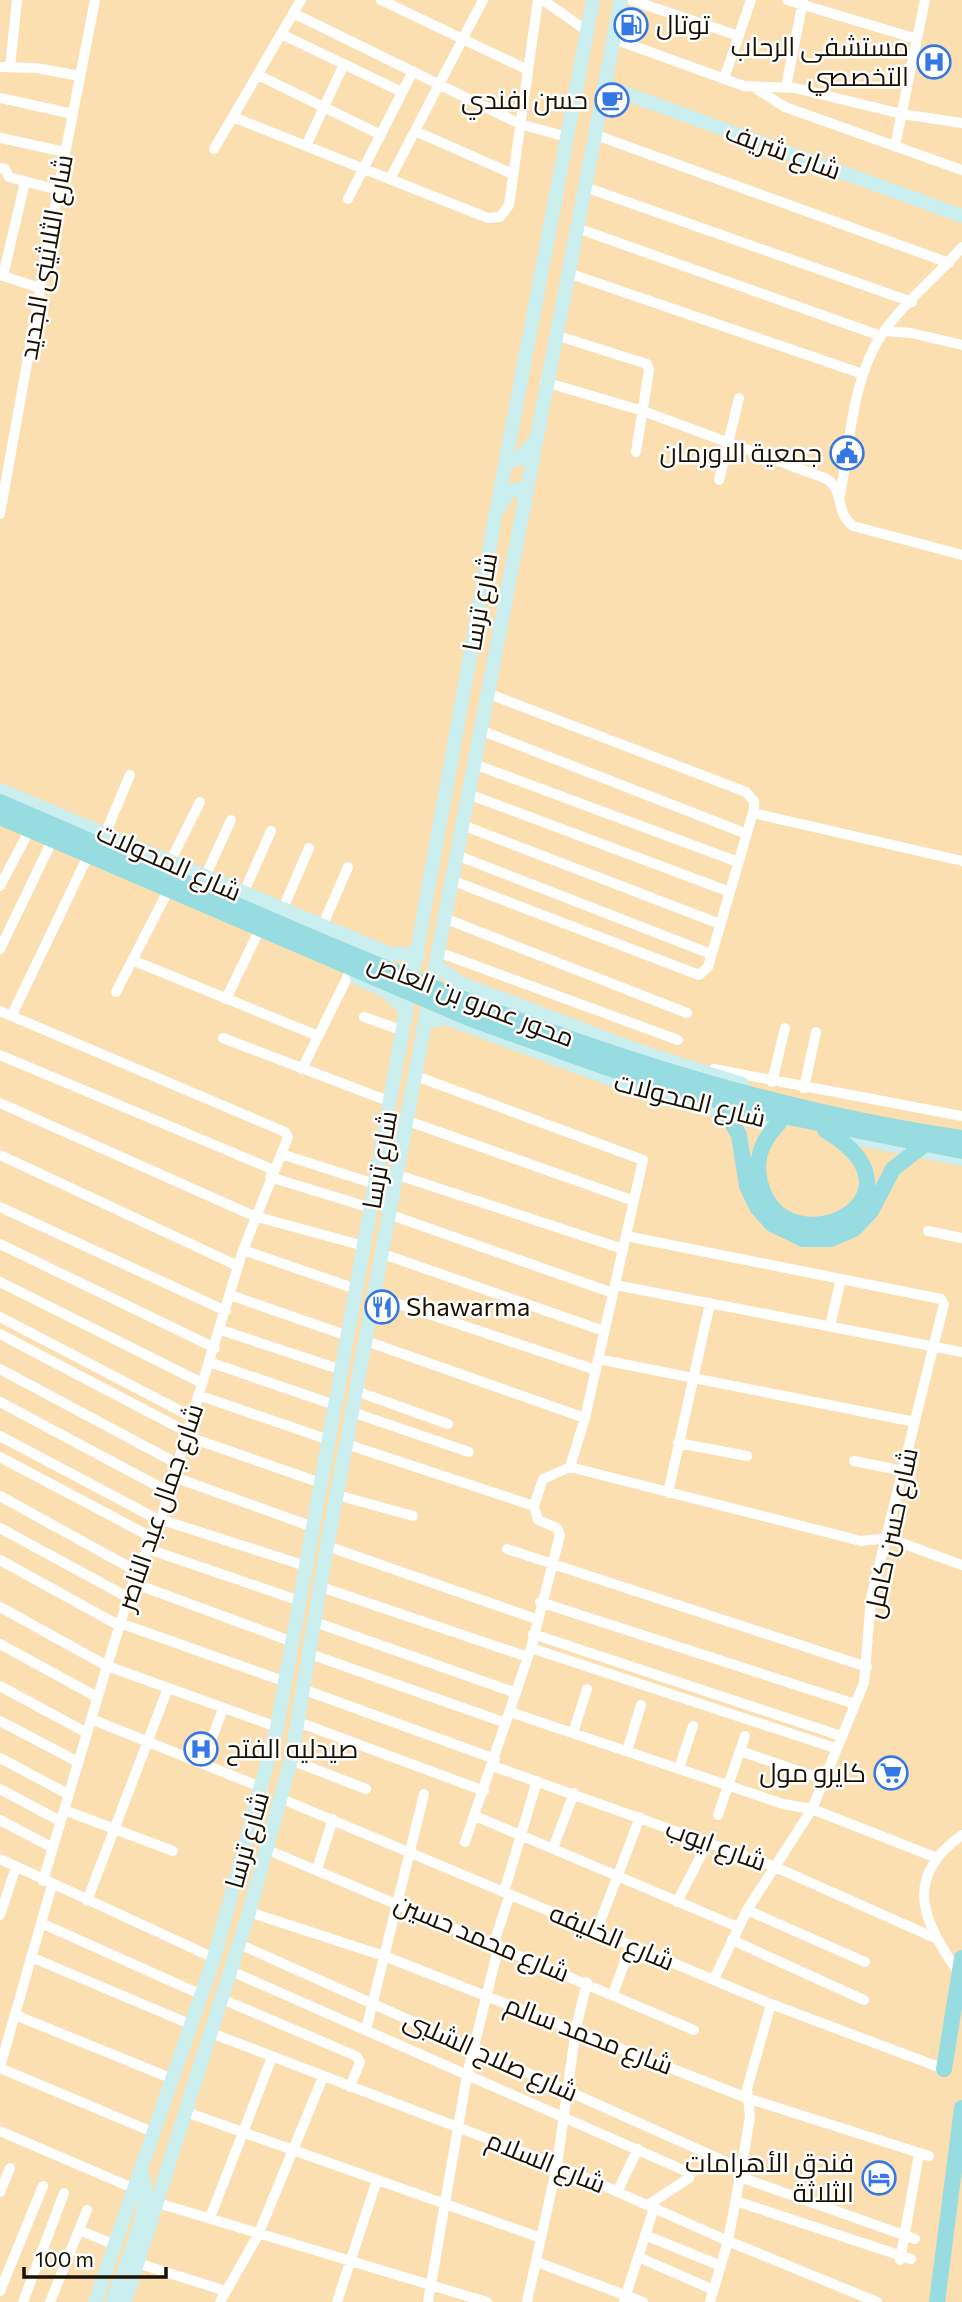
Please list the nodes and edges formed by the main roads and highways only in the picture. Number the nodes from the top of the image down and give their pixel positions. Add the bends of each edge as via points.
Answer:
1 (593, 0) edge
2 (621, 0) edge
3 (605, 86) junction
4 (962, 216) edge
5 (537, 438) junction
6 (506, 455) junction
7 (526, 502) junction
8 (496, 512) junction
9 (0, 790) edge
10 (0, 802) edge
11 (0, 819) edge
12 (390, 954) junction
13 (418, 954) junction
14 (437, 958) junction
15 (460, 983) junction
16 (379, 989) junction
17 (407, 1010) junction
18 (450, 1020) junction
19 (426, 1022) junction
20 (726, 1113) junction
21 (779, 1123) junction
22 (814, 1124) junction
23 (962, 1134) edge
24 (931, 1139) junction
25 (962, 1152) edge
26 (962, 1159) edge
27 (256, 1814) junction
28 (278, 1815) junction
29 (233, 1885) junction
30 (256, 1889) junction
31 (961, 1965) edge
32 (944, 2069) road end
33 (962, 2108) edge
34 (141, 2171) junction
35 (95, 2302) edge
36 (112, 2302) edge
37 (125, 2302) edge
38 (937, 2302) edge

1 - 6 main road, شارع ترسا
2 - 3 main road, شارع ترسا
3 - 4 main road, شارع شريف
3 - 5 main road, شارع ترسا
5 - 6 main road via 519,459
5 - 7 main road, شارع ترسا
6 - 8 main road, شارع ترسا
7 - 8 main road via 523,492 512,490
7 - 14 main road, شارع ترسا
8 - 13 main road, شارع ترسا
9 - 12 main road, شارع المحولات
10 - 24 main road, محور عمرو بن العاص via 522,1022 648,1066
11 - 16 main road, شارع المحولات
11 - 22 main road, محور عمرو بن العاص via 471,1019 643,1080
12 - 13 main road, شارع المحولات
12 - 16 main road via 393,976
13 - 17 main road, شارع ترسا
14 - 15 main road, شارع المحولات
14 - 19 main road, شارع ترسا
15 - 18 main road via 447,1002
15 - 23 main road, شارع المحولات via 676,1064 843,1111
16 - 17 main road, شارع المحولات
17 - 27 main road, شارع ترسا via 286,1682
18 - 19 main road, شارع المحولات via 438,1017
18 - 20 main road, شارع المحولات via 664,1099
19 - 28 main road, شارع ترسا
20 - 21 main road, شارع المحولات
20 - 24 main road via 739,1135 747,1186 757,1208 782,1231 803,1239 831,1239 854,1228 871,1211 893,1169
21 - 22 main road via 758,1160 759,1177 773,1207 807,1225 846,1217 866,1192 867,1176 857,1153
21 - 26 main road, شارع المحولات
22 - 24 main road, محور عمرو بن العاص
23 - 24 main road, محور عمرو بن العاص
24 - 25 main road, محور عمرو بن العاص
27 - 28 main road via 264,1824
27 - 29 main road, شارع ترسا
28 - 30 main road, شارع ترسا
29 - 30 main road via 249,1879
29 - 34 main road, شارع ترسا via 214,1958
30 - 37 main road, شارع ترسا
31 - 32 main road
33 - 38 main road
34 - 35 main road, شارع ترسا
34 - 36 main road via 146,2202

